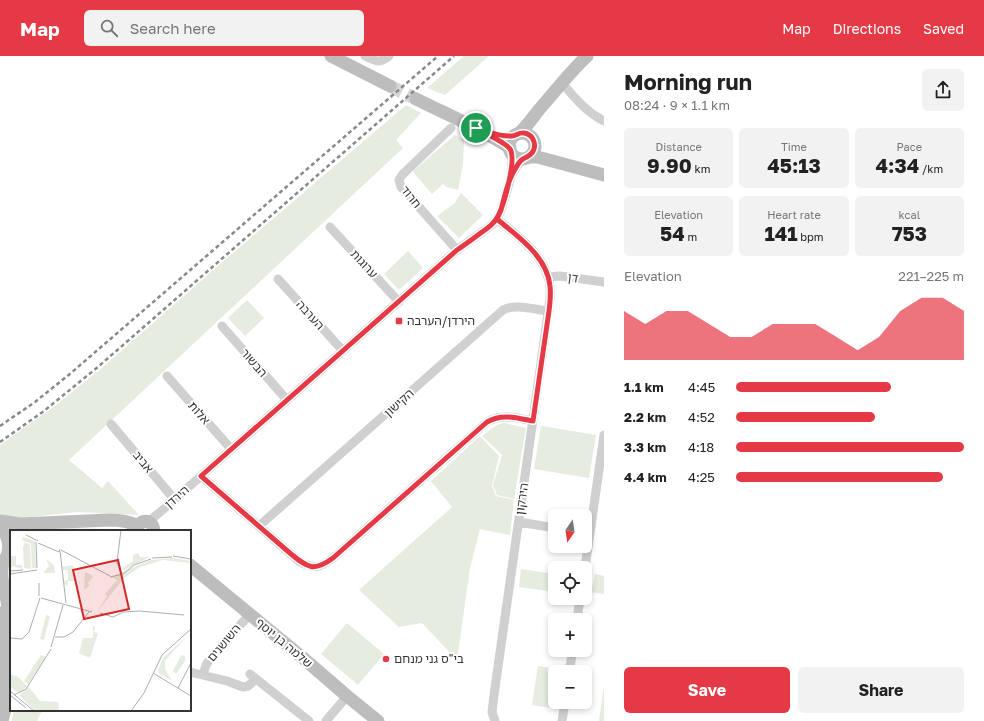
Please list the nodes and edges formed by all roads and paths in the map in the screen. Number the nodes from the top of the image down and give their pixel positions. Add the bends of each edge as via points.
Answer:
1 (330, 56) edge
2 (365, 56) edge
3 (389, 56) edge
4 (587, 56) edge
5 (562, 83) junction
6 (390, 86) tunnel mouth
7 (416, 99) tunnel mouth
8 (541, 108) junction
9 (604, 121) edge
10 (451, 128) dead end
11 (513, 142) junction
12 (534, 142) junction
13 (526, 157) junction
14 (604, 175) edge
15 (511, 177) junction
16 (497, 219) junction
17 (330, 227) dead end
18 (457, 250) junction
19 (548, 276) junction
20 (278, 279) dead end
21 (604, 282) edge
22 (398, 302) junction
23 (549, 311) junction
24 (222, 326) dead end
25 (343, 351) junction
26 (167, 376) dead end
27 (287, 400) junction
28 (533, 421) junction
29 (111, 424) dead end
30 (604, 435) edge
31 (231, 449) junction
32 (201, 476) junction
33 (174, 500) junction
34 (591, 509) edge
35 (0, 521) edge
36 (53, 522) junction
37 (518, 522) junction
38 (0, 526) edge
39 (259, 526) junction
40 (548, 527) edge
41 (145, 528) edge
42 (24, 530) edge
43 (10, 547) edge
44 (1, 564) edge
45 (191, 566) edge
46 (0, 613) edge
47 (250, 614) junction
48 (10, 622) edge
49 (191, 672) edge
50 (203, 675) junction
51 (10, 687) edge
52 (0, 696) edge
53 (348, 696) junction
54 (564, 709) edge
55 (2, 721) edge
56 (309, 721) edge
57 (326, 721) edge
58 (378, 721) edge
59 (495, 721) edge
60 (562, 721) edge

1 - 6 street
2 - 3 street via 381,61
4 - 5 street
5 - 8 street
5 - 9 street via 582,106
7 - 11 street via 495,138
8 - 11 street
8 - 12 street via 533,130
10 - 18 street, חרוד via 399,180 401,187
11 - 12 street via 521,133 528,134
11 - 13 street via 516,157
11 - 15 street
12 - 13 street via 534,151
12 - 14 street
13 - 14 street via 545,159
13 - 15 street
15 - 16 street
16 - 18 street, הירדן
16 - 19 street via 528,246
17 - 22 street, ערוגות
18 - 22 street, הירדן
19 - 21 street, דן
19 - 23 street, הירקון
20 - 25 street, הערבה
22 - 25 street, הירדן
23 - 28 street, הירקון
23 - 39 street, הקישון via 516,307 503,310
24 - 27 street, הבשור
25 - 27 street, הירדן
26 - 31 street, אלות
27 - 31 street, הירדן
28 - 37 street, הירקון
28 - 39 street via 504,416 487,422 333,558 320,566 300,562
29 - 33 street, אביב
30 - 34 street
31 - 32 street, הירדן
32 - 33 street, הירדן
32 - 39 street
33 - 41 street, הירדן
35 - 36 street via 20,524
36 - 41 street via 122,520
36 - 42 street via 40,523
37 - 40 street
37 - 59 street, הירקון via 492,712
38 - 43 street via 6,533
43 - 44 street
44 - 48 street
45 - 47 street, שלמה בן יוסף
46 - 52 street via 4,642 4,675
47 - 50 street, השושנים via 210,659
47 - 53 street, שלמה בן יוסף
49 - 50 street, השושנים
50 - 56 street, השושנים via 243,687 248,686 253,676
51 - 55 street
53 - 57 street
53 - 58 street, שלמה בן יוסף
54 - 60 street

